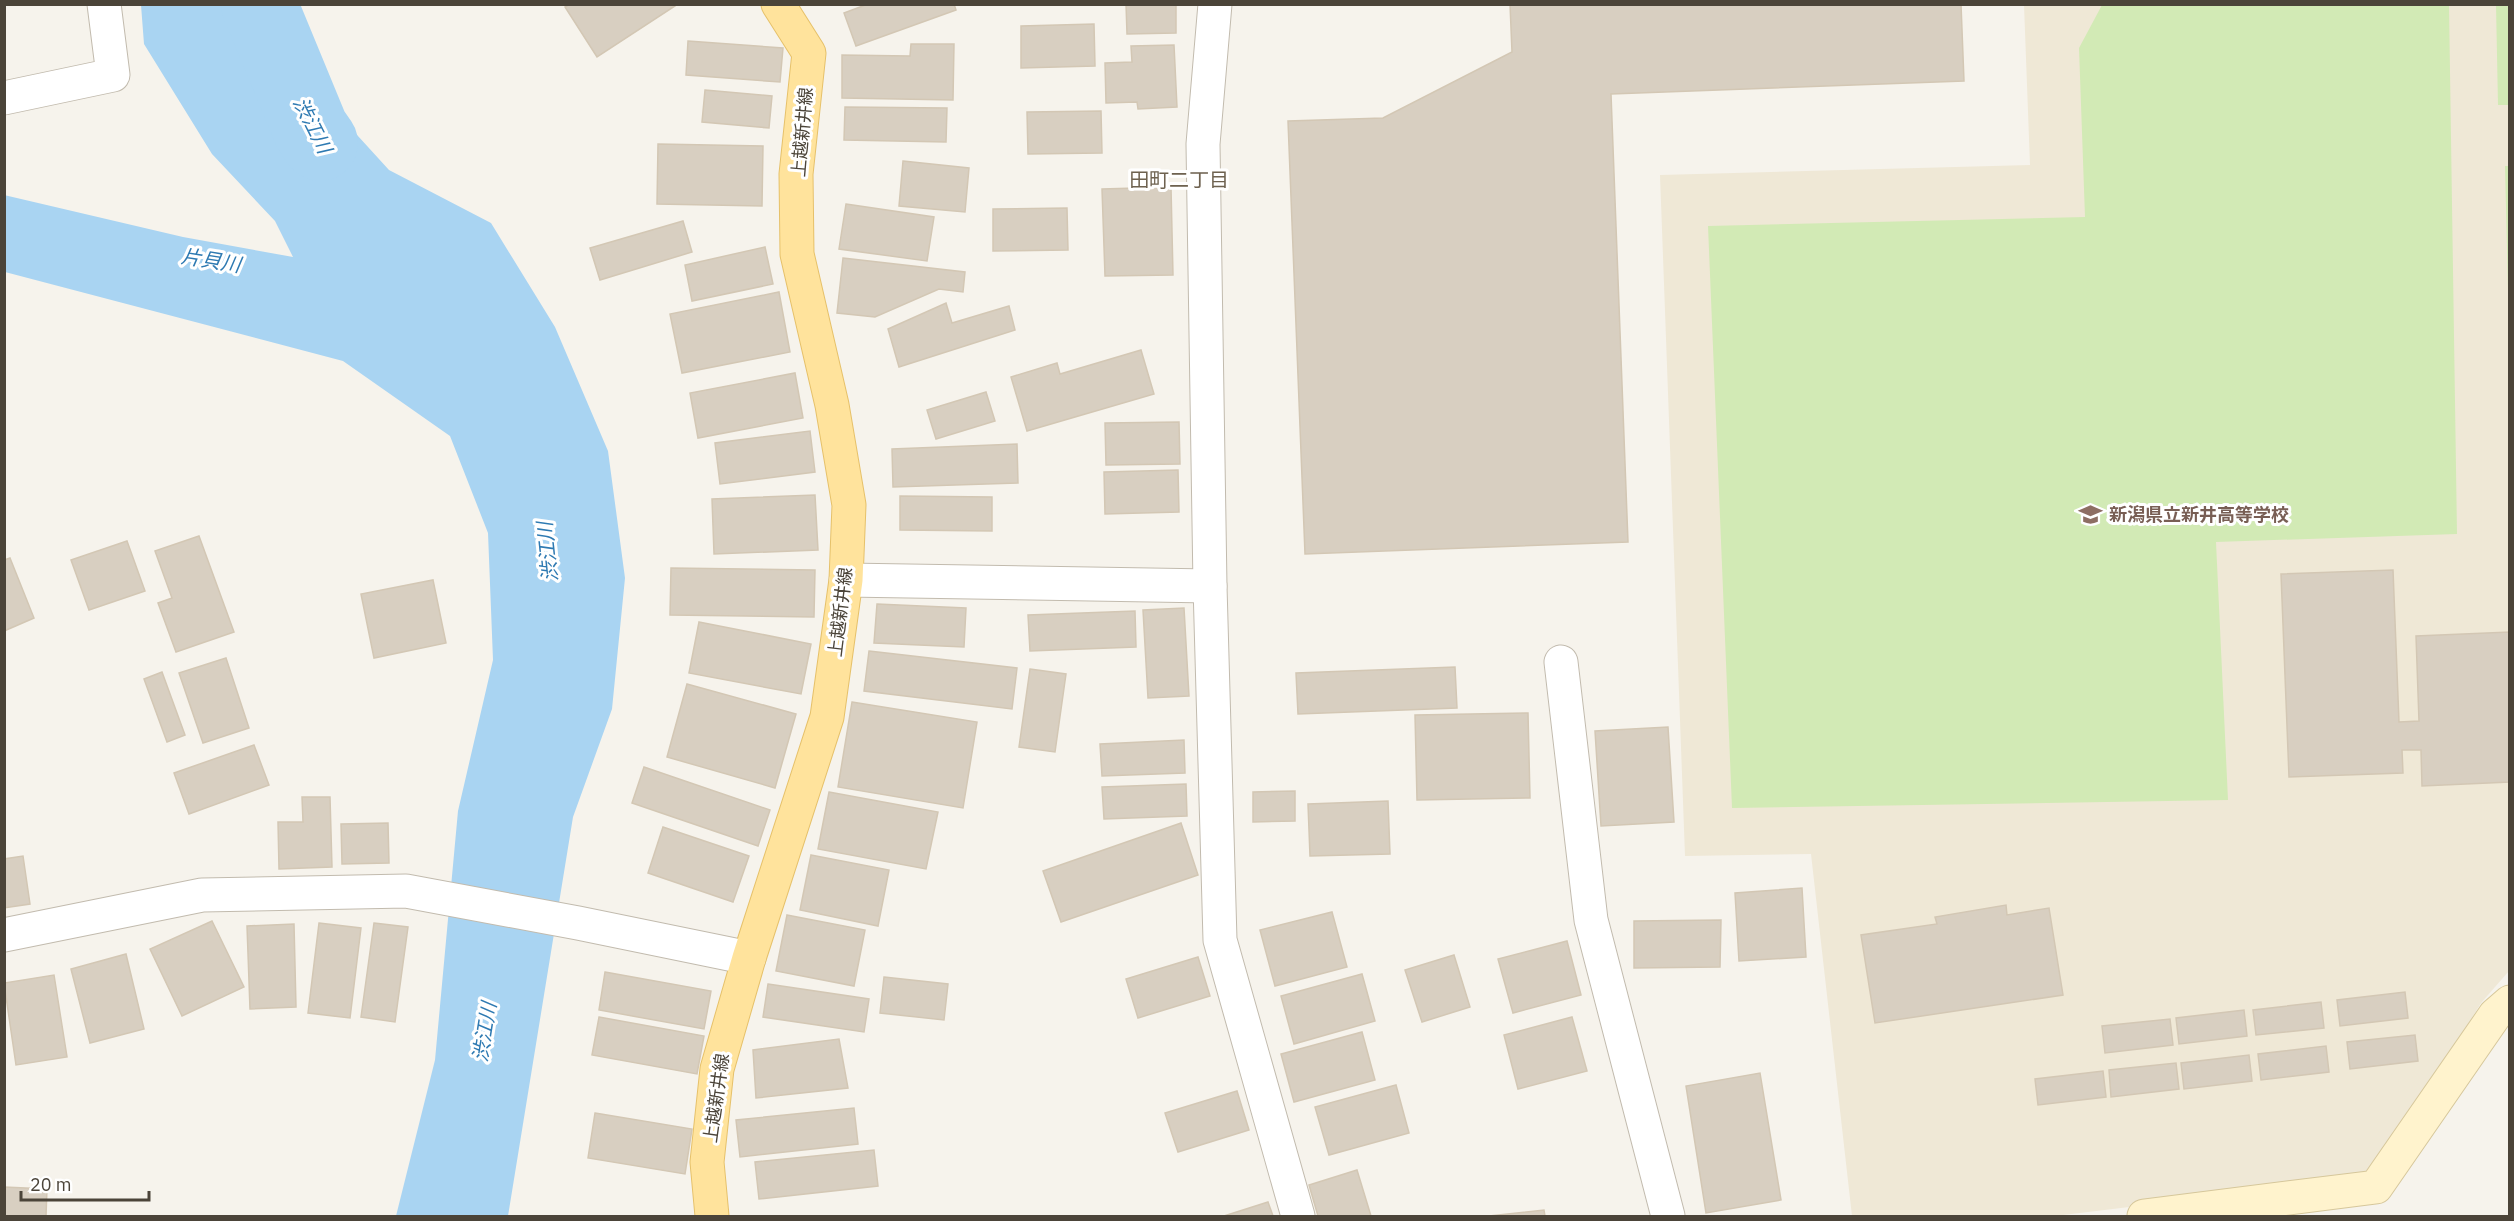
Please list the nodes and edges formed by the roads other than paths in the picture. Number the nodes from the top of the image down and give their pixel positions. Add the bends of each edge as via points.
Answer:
1 (104, 4) edge
2 (778, 4) edge
3 (1215, 4) edge
4 (4, 98) edge
5 (846, 580) junction
6 (1210, 586) junction
7 (1561, 662) dead end
8 (4, 935) edge
9 (749, 958) junction
10 (2510, 1002) edge
11 (712, 1216) edge
12 (1298, 1216) edge
13 (1668, 1216) edge
14 (2144, 1216) edge

1 - 4 street via 113,75
2 - 5 main road, 上越新井線 via 809,53 796,174 797,254 832,405 849,505
3 - 6 street via 1203,144
5 - 6 street
5 - 9 main road, 上越新井線 via 827,717
6 - 12 street via 1220,940
7 - 13 street via 1591,920
8 - 9 street via 202,896 406,891
9 - 11 main road, 上越新井線 via 717,1069 707,1162
10 - 14 street via 2495,1015 2376,1188

